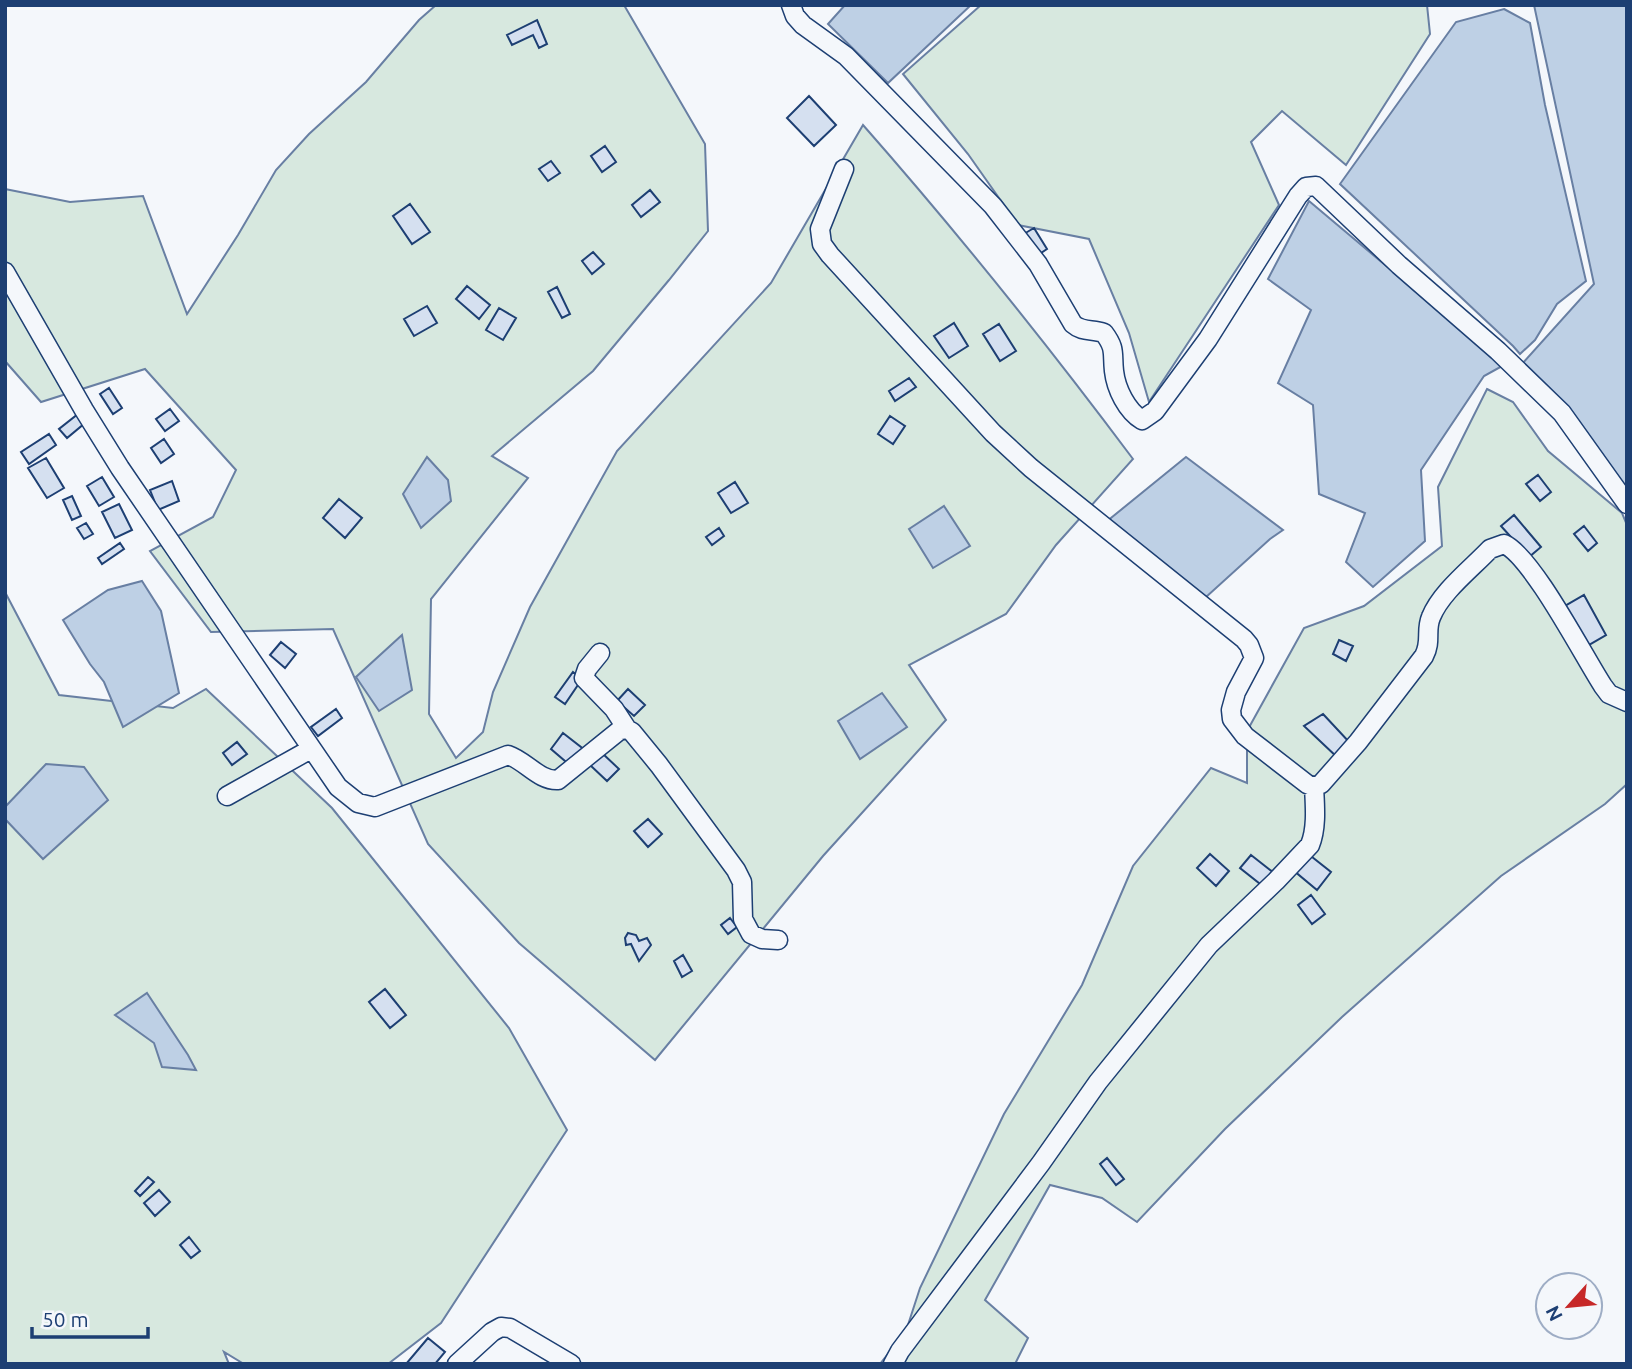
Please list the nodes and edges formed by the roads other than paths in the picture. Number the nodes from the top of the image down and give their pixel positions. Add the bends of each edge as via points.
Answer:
1 (792, 5) edge
2 (844, 169) dead end
3 (8, 281) edge
4 (1627, 504) edge
5 (600, 653) dead end
6 (1627, 702) edge
7 (627, 729) junction
8 (311, 749) junction
9 (1314, 787) junction
10 (227, 796) dead end
11 (778, 940) dead end
12 (457, 1364) edge
13 (571, 1364) edge
14 (893, 1364) edge

1 - 4 street via 803,25 846,55 993,206 1038,264 1073,324 1081,330 1104,333 1112,349 1119,390 1138,418 1154,411 1208,340 1298,196 1306,187 1316,186 1562,413
2 - 9 street via 820,229 822,244 830,255 993,433 1249,645 1254,658 1236,692 1232,719 1245,736
3 - 8 street via 120,468
5 - 7 street via 584,678
6 - 9 street via 1602,687 1517,552 1499,545 1445,594 1429,622 1430,643 1424,656 1358,742
7 - 8 street via 558,780 549,780 508,755 375,807 358,803 338,787
7 - 11 street via 736,870 743,919 751,934
8 - 10 street
9 - 14 street via 1310,845 1209,945 1098,1082
12 - 13 street via 501,1327

